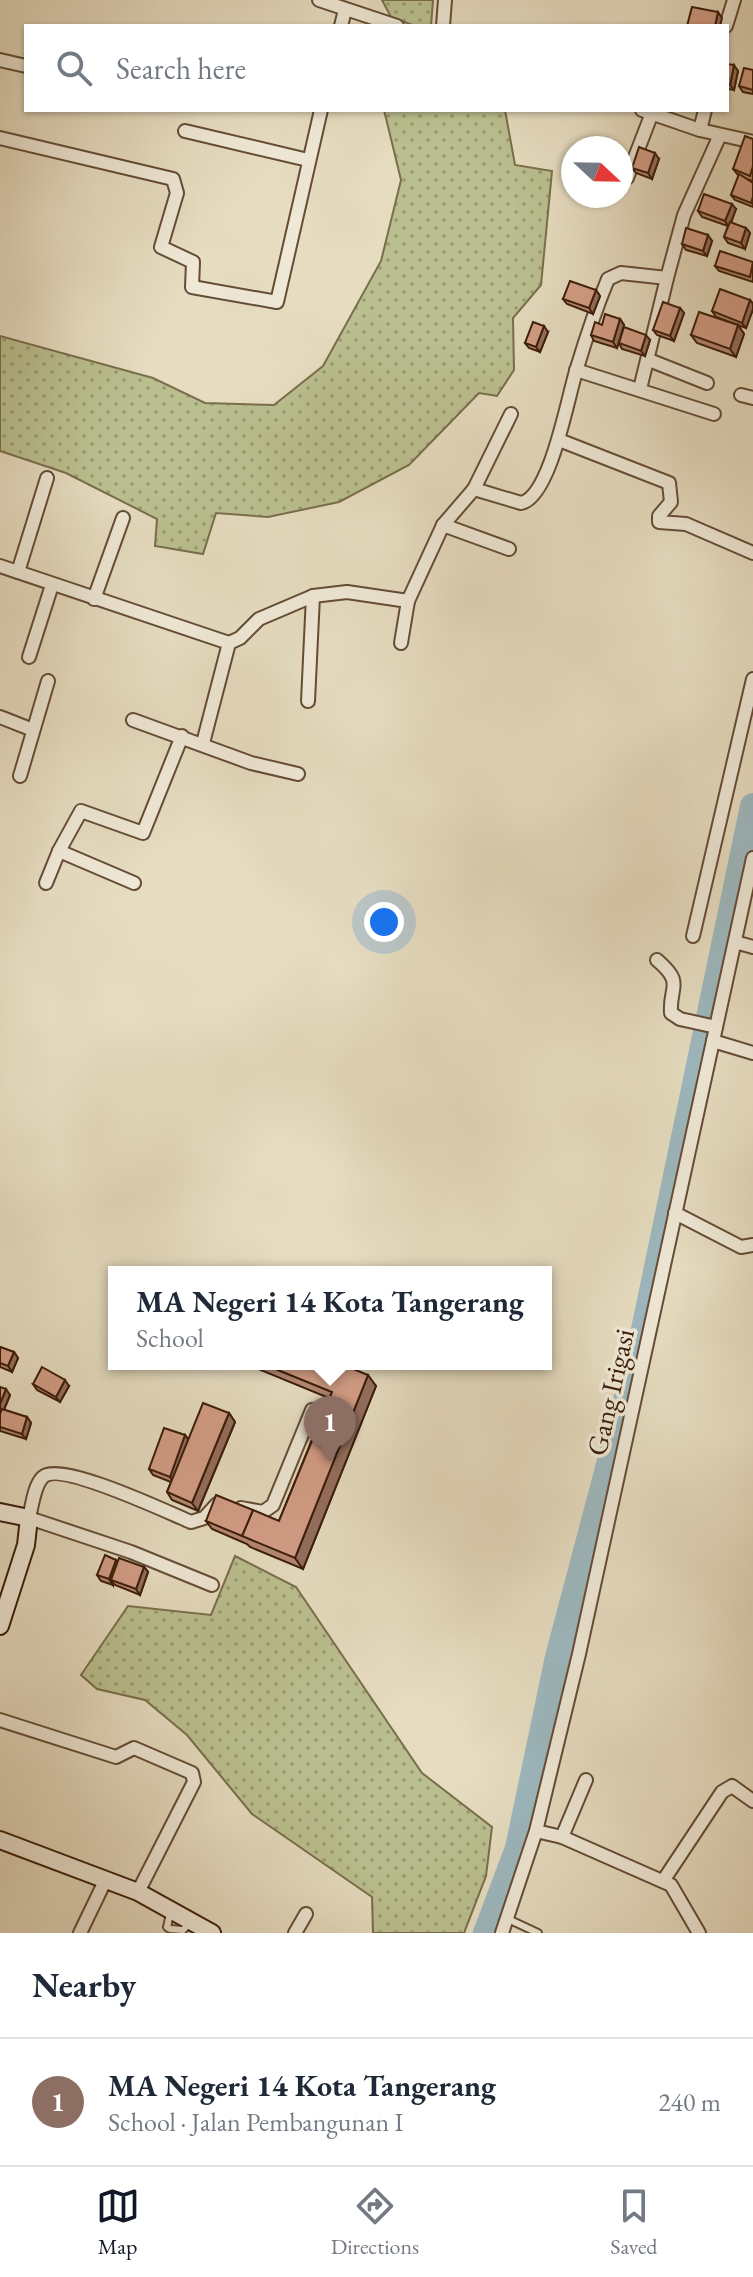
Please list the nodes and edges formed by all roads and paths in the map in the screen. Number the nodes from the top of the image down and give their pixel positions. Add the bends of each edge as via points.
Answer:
1 (319, 0) edge
2 (445, 0) edge
3 (734, 0) edge
4 (345, 10) junction
5 (342, 24) edge
6 (390, 24) edge
7 (443, 24) edge
8 (727, 24) edge
9 (0, 60) edge
10 (24, 66) edge
11 (320, 112) edge
12 (647, 112) edge
13 (704, 112) edge
14 (700, 130) junction
15 (185, 131) dead end
16 (720, 135) junction
17 (0, 138) edge
18 (753, 142) edge
19 (633, 158) edge
20 (308, 160) junction
21 (667, 278) junction
22 (649, 360) junction
23 (576, 370) junction
24 (707, 383) dead end
25 (640, 389) junction
26 (511, 414) dead end
27 (714, 414) dead end
28 (559, 440) junction
29 (47, 478) dead end
30 (474, 489) junction
31 (123, 518) dead end
32 (443, 525) junction
33 (509, 549) dead end
34 (753, 553) edge
35 (0, 566) edge
36 (18, 572) junction
37 (52, 585) junction
38 (313, 596) junction
39 (94, 599) junction
40 (408, 601) junction
41 (229, 643) junction
42 (401, 643) dead end
43 (29, 657) dead end
44 (753, 679) edge
45 (48, 681) dead end
46 (308, 701) dead end
47 (0, 717) edge
48 (133, 720) dead end
49 (33, 730) junction
50 (182, 736) junction
51 (203, 743) junction
52 (298, 774) dead end
53 (20, 776) dead end
54 (59, 851) junction
55 (753, 858) edge
56 (46, 883) dead end
57 (134, 883) dead end
58 (693, 936) dead end
59 (735, 942) junction
60 (753, 947) edge
61 (657, 960) dead end
62 (714, 1027) junction
63 (713, 1041) junction
64 (753, 1053) edge
65 (675, 1213) junction
66 (753, 1245) edge
67 (312, 1410) dead end
68 (0, 1512) edge
69 (29, 1518) junction
70 (212, 1585) dead end
71 (0, 1626) edge
72 (0, 1720) edge
73 (586, 1780) dead end
74 (753, 1801) edge
75 (536, 1831) junction
76 (562, 1837) junction
77 (0, 1840) edge
78 (106, 1879) junction
79 (663, 1881) junction
80 (138, 1892) junction
81 (306, 1914) dead end
82 (508, 1919) junction
83 (199, 1928) edge
84 (80, 1933) edge
85 (295, 1933) edge
86 (502, 1933) edge
87 (538, 1933) edge
88 (697, 1933) edge

1 - 4 street
2 - 7 street
3 - 8 street
4 - 5 street
4 - 6 street
9 - 10 street
11 - 20 street
12 - 14 street
12 - 19 street
13 - 14 street
14 - 16 street
15 - 20 street
16 - 18 street
16 - 21 street via 684,215
17 - 20 street via 173,179 177,193 161,247 193,262 192,287 273,302 279,299
21 - 22 street
21 - 23 street via 621,273 608,279
22 - 24 street
22 - 25 street
23 - 25 street
23 - 28 street
25 - 27 street
26 - 30 street
28 - 30 street via 529,501
28 - 34 street via 669,483 671,502 659,522 686,524
29 - 36 street
30 - 32 street
31 - 39 street
32 - 33 street
32 - 40 street
35 - 36 street
36 - 37 street
37 - 39 street
37 - 43 street
38 - 40 street via 347,592
38 - 41 street via 259,619
38 - 46 street
39 - 41 street
40 - 42 street
41 - 51 street
44 - 58 street
45 - 49 street
47 - 49 street
48 - 50 street
49 - 53 street
50 - 51 street
50 - 54 street via 143,833 81,811
51 - 52 street via 251,763
54 - 56 street
54 - 57 street
55 - 59 street, Gang Irigasi
59 - 60 street
59 - 62 street, Gang Irigasi
61 - 62 street via 671,973 676,988 671,1013
62 - 63 street, Gang Irigasi
63 - 64 street
63 - 65 street, Gang Irigasi
65 - 66 street via 741,1247
65 - 75 street, Gang Irigasi
67 - 69 street via 278,1497 267,1510 220,1502 204,1518 191,1522 76,1476 53,1472 39,1483
68 - 69 street
69 - 70 street
69 - 71 street via 26,1545
72 - 80 street via 116,1757 134,1748 192,1773 194,1782
73 - 76 street
74 - 79 street via 732,1786 722,1792
75 - 76 street
75 - 82 street, Gang Irigasi
76 - 79 street
77 - 78 street
78 - 80 street
78 - 84 street
79 - 88 street via 679,1895
80 - 83 street
81 - 85 street
82 - 86 street, Gang Irigasi
82 - 87 lane

